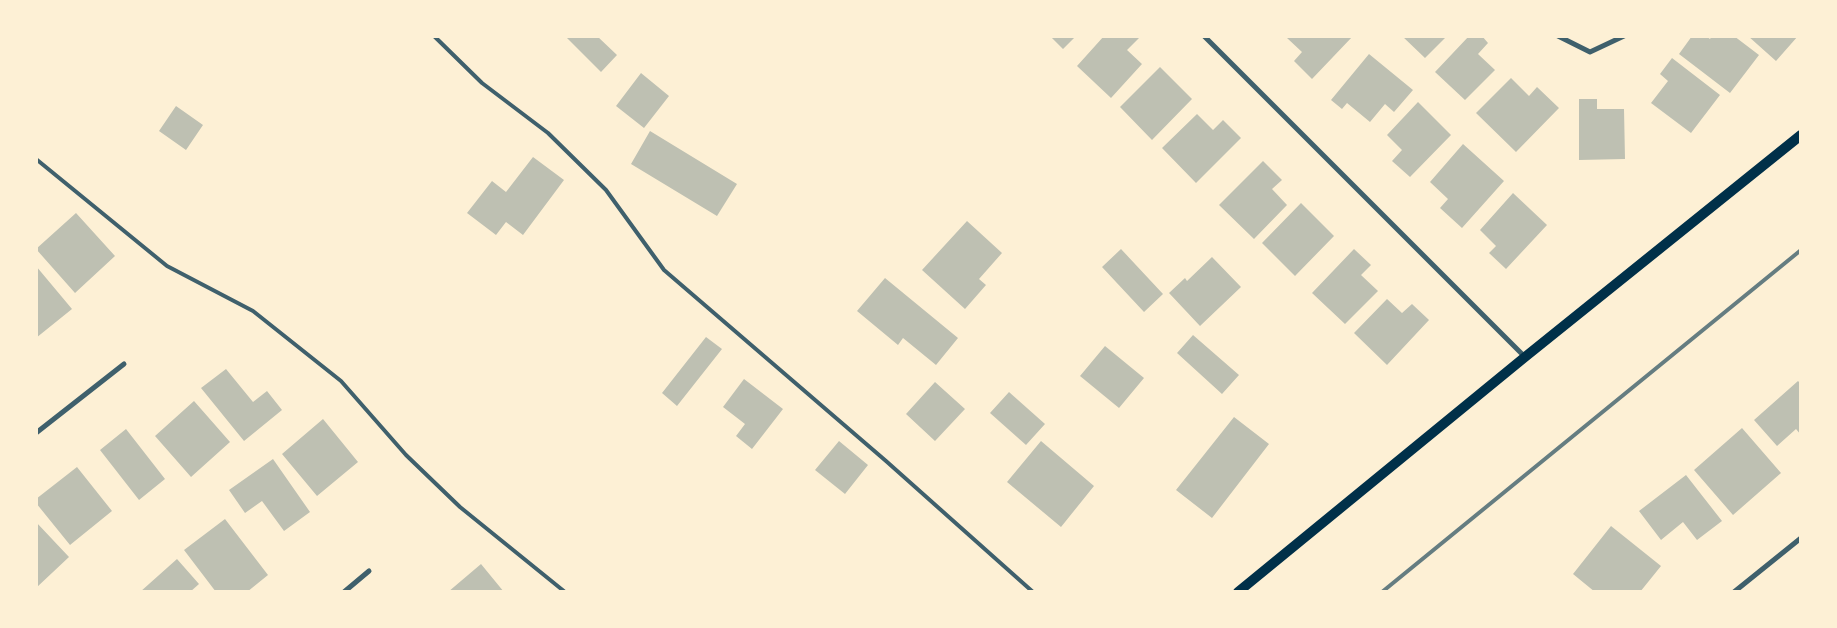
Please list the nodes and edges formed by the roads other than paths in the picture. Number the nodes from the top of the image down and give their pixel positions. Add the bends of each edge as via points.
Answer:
1 (434, 36) edge
2 (1204, 36) edge
3 (1558, 36) edge
4 (1624, 36) edge
5 (1801, 135) edge
6 (36, 159) edge
7 (1525, 356) junction
8 (124, 364) dead end
9 (36, 433) edge
10 (1801, 538) edge
11 (369, 571) dead end
12 (344, 592) edge
13 (565, 592) edge
14 (1033, 592) edge
15 (1238, 592) edge
16 (1734, 592) edge

1 - 14 lane via 482,83 548,133 606,190 664,270
2 - 7 street
3 - 4 street via 1590,52
5 - 7 main road
6 - 13 lane via 167,266 253,312 341,381 406,455 460,507
7 - 15 main road
8 - 9 street
10 - 16 street
11 - 12 street

